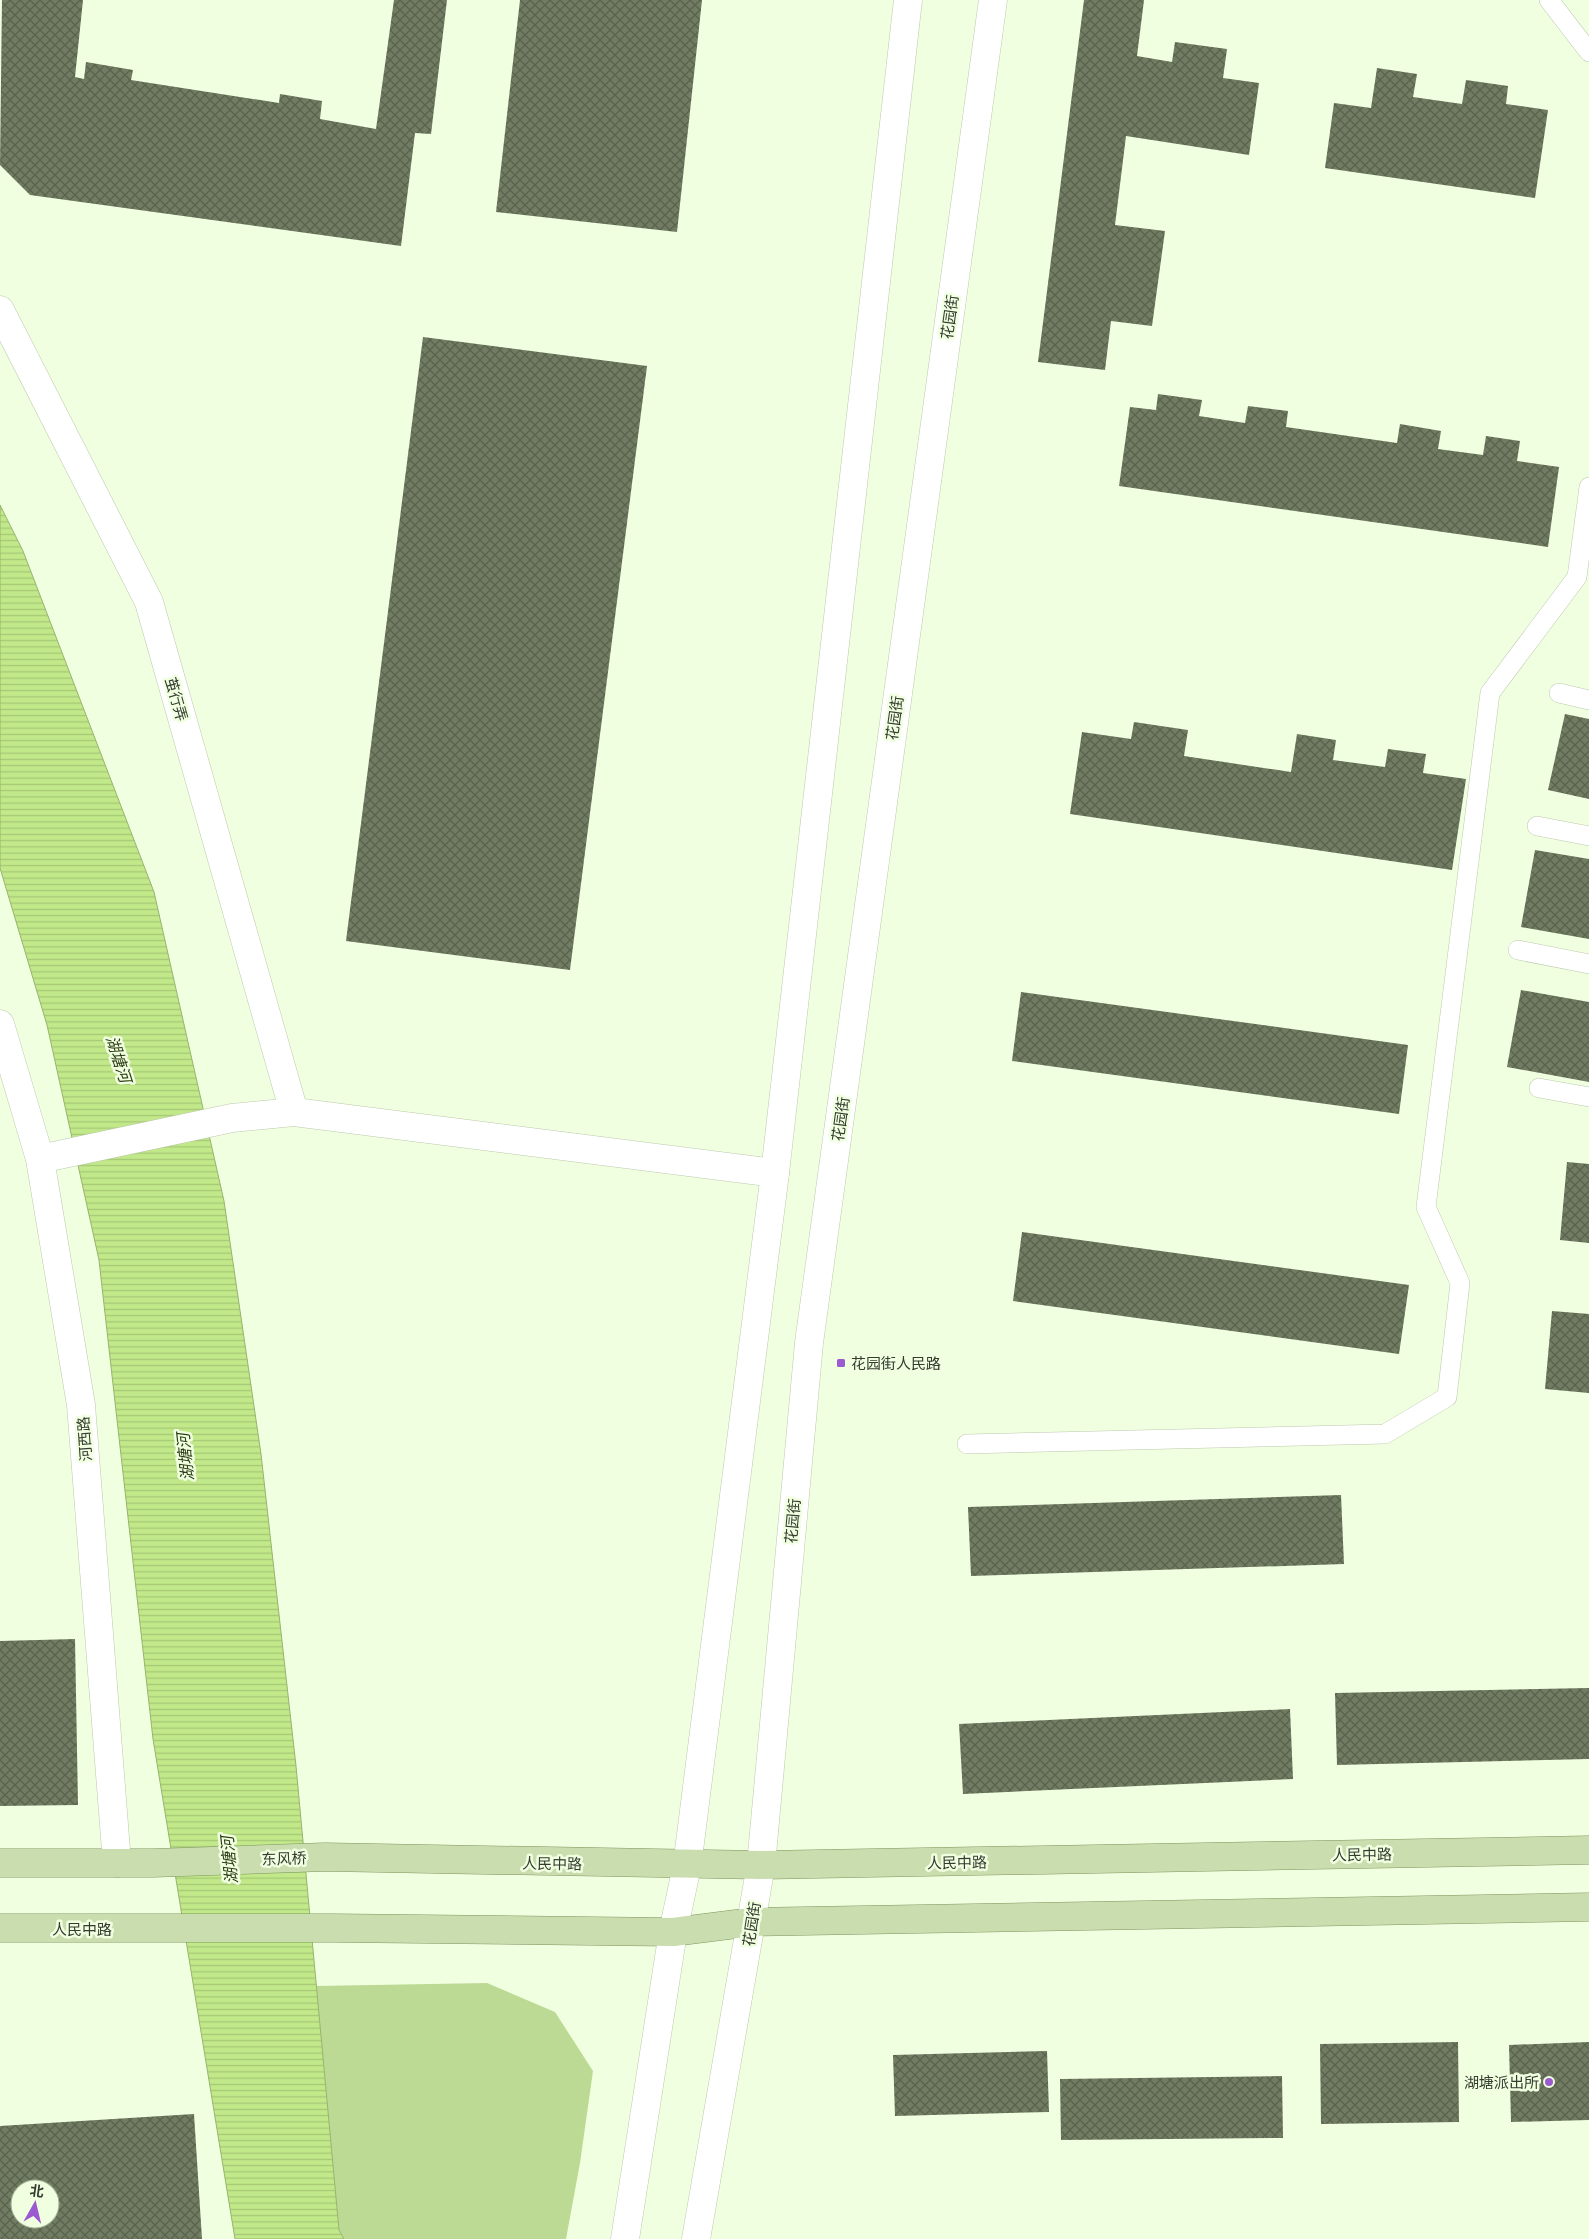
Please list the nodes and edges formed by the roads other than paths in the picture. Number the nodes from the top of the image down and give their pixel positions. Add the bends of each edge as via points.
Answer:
1 (908, 0) edge
2 (993, 0) edge
3 (1548, 0) edge
4 (1589, 52) edge
5 (0, 310) edge
6 (1589, 487) edge
7 (1559, 693) dead end
8 (1589, 700) edge
9 (1537, 826) dead end
10 (1589, 836) edge
11 (1518, 950) dead end
12 (1589, 964) edge
13 (0, 1024) edge
14 (1539, 1088) dead end
15 (1589, 1097) edge
16 (294, 1112) junction
17 (40, 1159) junction
18 (775, 1174) junction
19 (967, 1444) dead end
20 (1589, 1850) edge
21 (325, 1857) joint
22 (0, 1863) edge
23 (117, 1863) junction
24 (761, 1865) junction
25 (687, 1866) junction
26 (1589, 1907) edge
27 (752, 1922) junction
28 (0, 1928) edge
29 (673, 1932) junction
30 (625, 2239) edge
31 (696, 2239) edge

1 - 18 main road
2 - 24 main road, 花园街 via 809,1343
3 - 4 lane
5 - 16 main road, 茧行弄 via 149,602
6 - 19 lane via 1577,577 1490,693 1426,1207 1460,1283 1447,1397 1385,1434
7 - 8 lane
9 - 10 lane
11 - 12 lane
13 - 17 main road, 河西路
14 - 15 lane
16 - 17 main road via 232,1118
16 - 18 main road
17 - 23 main road, 河西路 via 81,1405
18 - 25 main road
20 - 24 main road, 人民中路
21 - 23 main road, 东风桥
21 - 25 main road, 人民中路
22 - 23 main road
24 - 25 main road, 人民中路
24 - 27 main road, 花园街
25 - 29 main road
26 - 27 main road
27 - 29 main road
27 - 31 main road, 花园街
28 - 29 main road, 人民中路
29 - 30 main road

